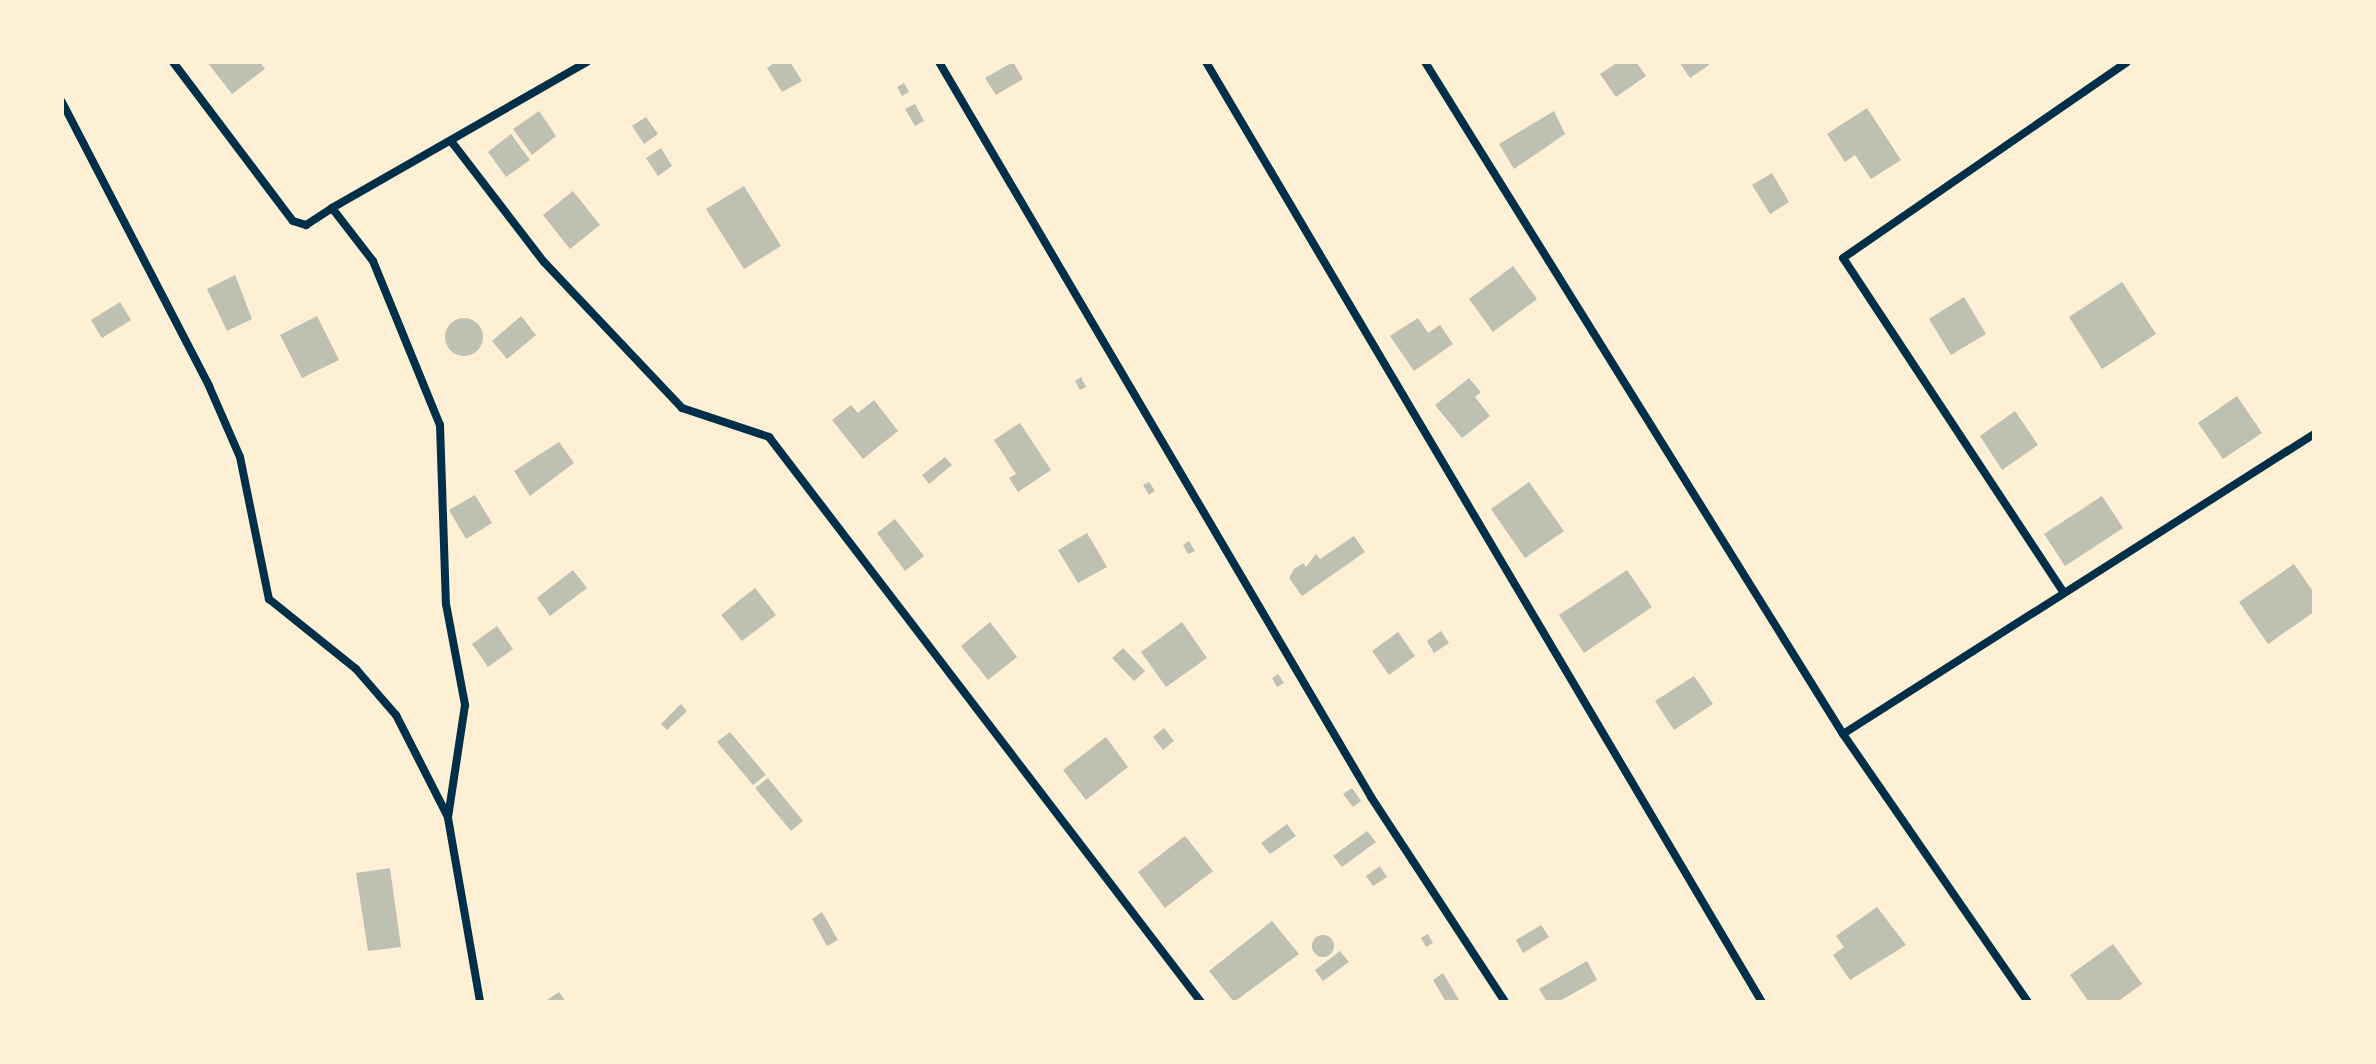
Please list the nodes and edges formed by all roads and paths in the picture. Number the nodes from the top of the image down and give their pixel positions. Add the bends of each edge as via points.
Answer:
1 (173, 62) edge
2 (587, 62) edge
3 (939, 62) edge
4 (1206, 62) edge
5 (1425, 62) edge
6 (2127, 62) edge
7 (62, 102) edge
8 (451, 141) junction
9 (332, 208) junction
10 (2314, 434) edge
11 (2064, 593) junction
12 (1843, 734) junction
13 (448, 818) junction
14 (480, 1002) edge
15 (1201, 1002) edge
16 (1505, 1002) edge
17 (1762, 1002) edge
18 (2028, 1002) edge

1 - 9 street via 293,221 306,225
2 - 8 street
3 - 16 street via 1371,797
4 - 17 street
5 - 12 street
6 - 11 street via 1843,258
7 - 13 street via 209,386 240,457 269,599 356,669 396,715
8 - 9 street
8 - 15 street via 544,262 682,408 769,437
9 - 13 street via 373,261 440,425 446,604 465,705
10 - 11 street
11 - 12 street
12 - 18 street
13 - 14 street

